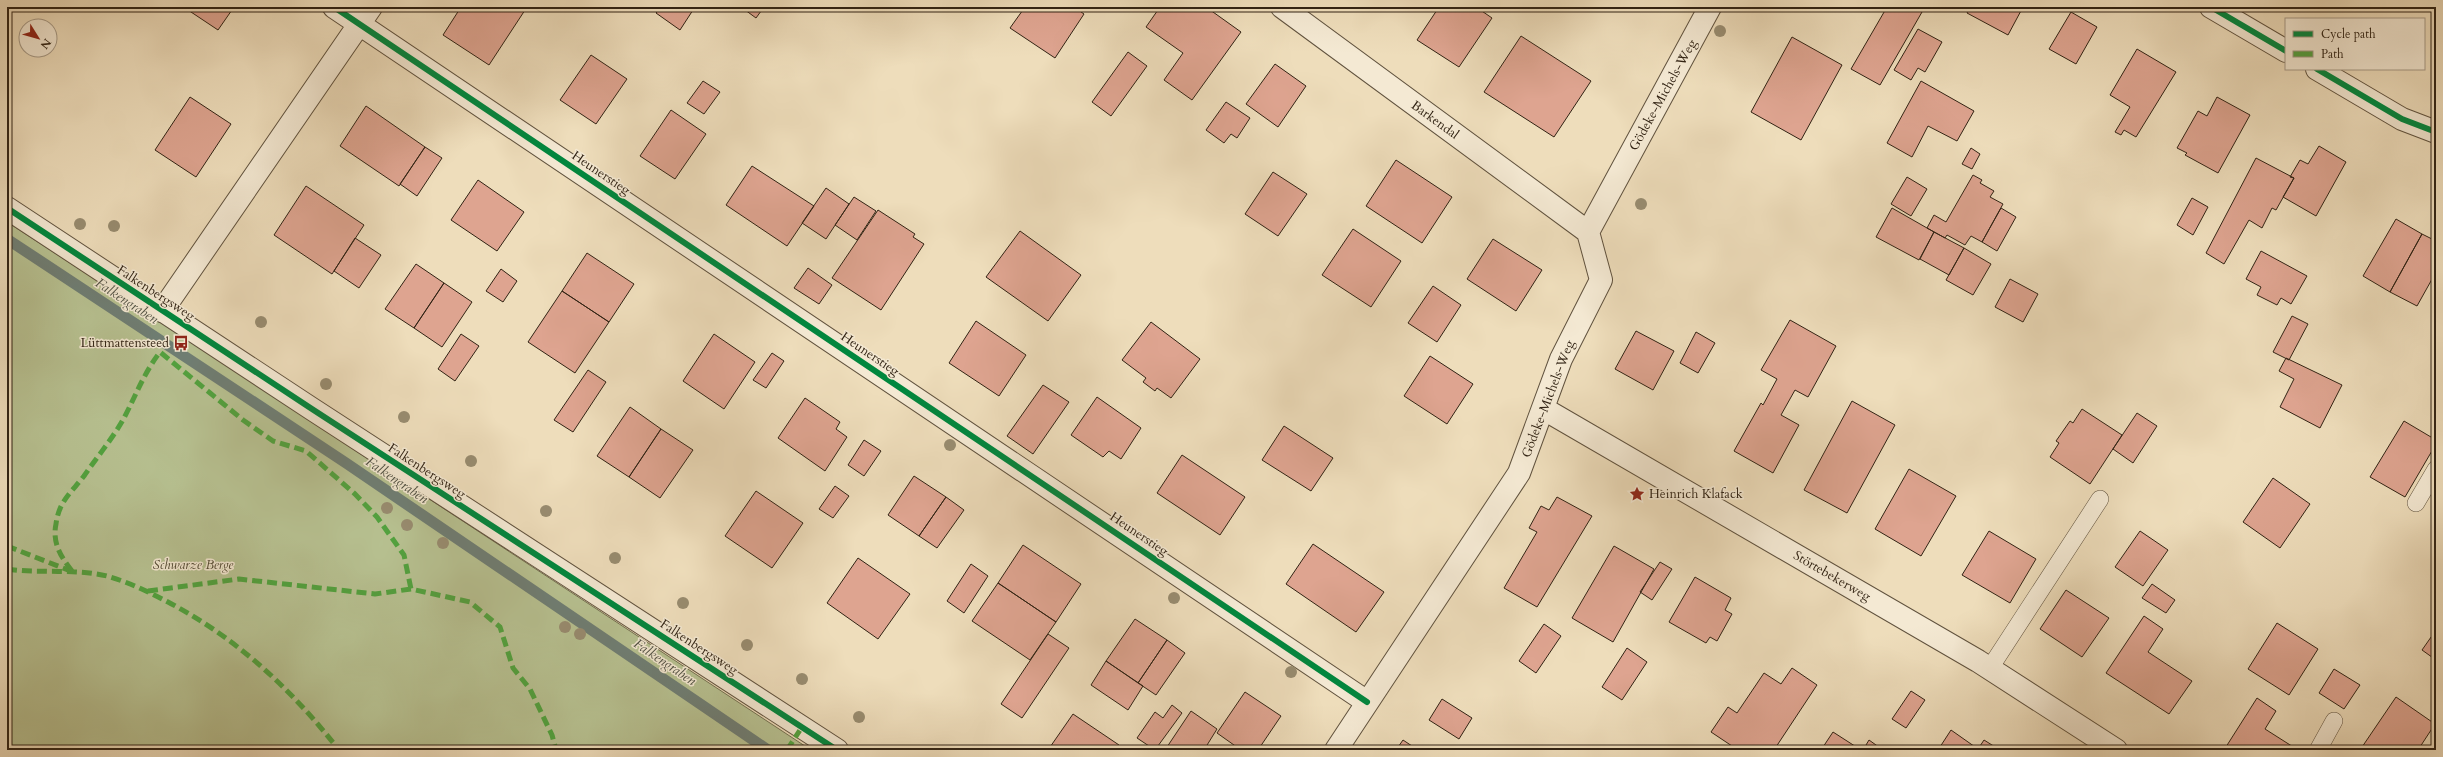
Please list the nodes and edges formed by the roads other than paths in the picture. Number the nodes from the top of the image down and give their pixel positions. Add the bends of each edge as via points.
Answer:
1 (334, 7) edge
2 (1282, 7) edge
3 (1710, 7) edge
4 (2211, 7) edge
5 (366, 16) edge
6 (2285, 50) edge
7 (2319, 70) edge
8 (2436, 132) edge
9 (7, 208) edge
10 (1588, 232) junction
11 (162, 311) junction
12 (1544, 409) junction
13 (2436, 469) edge
14 (2100, 499) dead end
15 (2416, 503) dead end
16 (1990, 668) junction
17 (1368, 702) junction
18 (2334, 721) dead end
19 (837, 750) edge
20 (1336, 750) edge
21 (2116, 750) edge
22 (2318, 750) edge

1 - 5 street
2 - 10 street, Barkendal
3 - 10 street, Gödeke-Michels-Weg
4 - 6 street
5 - 11 street
5 - 17 street, Heunerstieg
7 - 8 street via 2402,119
9 - 11 street, Falkenbergsweg
10 - 12 street, Gödeke-Michels-Weg via 1601,280 1561,360
11 - 19 street, Falkenbergsweg
12 - 16 street, Störtebekerweg
12 - 17 street, Gödeke-Michels-Weg via 1519,473
13 - 15 lane
14 - 16 lane
16 - 21 street, Störtebekerweg
17 - 20 street, Gödeke-Michels-Weg
18 - 22 lane

